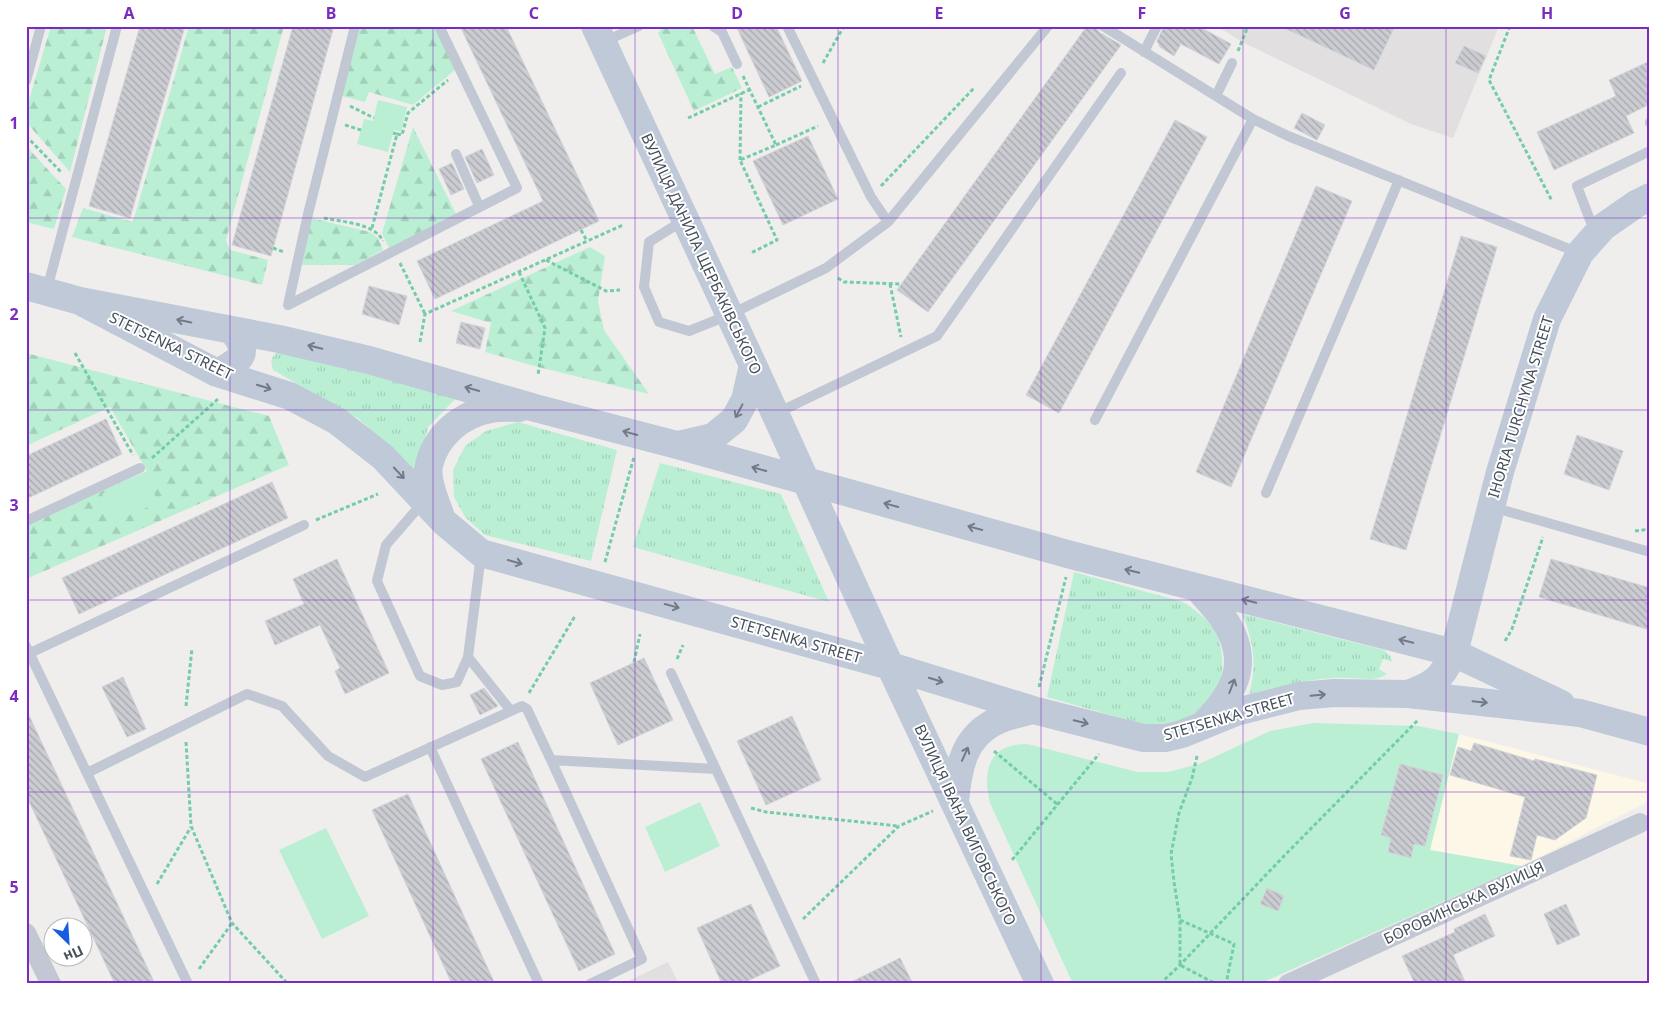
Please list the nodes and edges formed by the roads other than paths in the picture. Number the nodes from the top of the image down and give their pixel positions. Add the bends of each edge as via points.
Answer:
1 (41, 26) edge
2 (117, 26) edge
3 (355, 26) edge
4 (439, 26) edge
5 (639, 26) edge
6 (713, 26) edge
7 (788, 26) edge
8 (1048, 26) edge
9 (1104, 26) edge
10 (1157, 26) edge
11 (598, 35) edge
12 (1144, 52) junction
13 (1232, 63) road end
14 (737, 64) road end
15 (1121, 73) dead end
16 (26, 81) edge
17 (1216, 96) junction
18 (1253, 119) junction
19 (1650, 150) edge
20 (456, 154) dead end
21 (1399, 180) junction
22 (1650, 197) edge
23 (479, 206) junction
24 (685, 219) junction
25 (888, 222) junction
26 (1588, 244) junction
27 (38, 282) edge
28 (80, 302) junction
29 (729, 315) junction
30 (232, 330) junction
31 (753, 365) junction
32 (220, 384) junction
33 (535, 408) junction
34 (774, 414) junction
35 (1095, 420) dead end
36 (677, 445) junction
37 (140, 468) road end
38 (806, 482) junction
39 (1266, 493) dead end
40 (424, 501) junction
41 (1490, 506) junction
42 (26, 521) edge
43 (444, 522) junction
44 (304, 525) road end
45 (1650, 552) edge
46 (481, 553) junction
47 (1198, 588) junction
48 (28, 650) edge
49 (1454, 653) junction
50 (468, 657) junction
51 (890, 666) junction
52 (671, 673) dead end
53 (1035, 703) junction
54 (1414, 706) junction
55 (511, 711) junction
56 (1580, 714) junction
57 (1204, 725) junction
58 (1650, 732) edge
59 (430, 746) junction
60 (551, 760) junction
61 (716, 769) junction
62 (87, 773) junction
63 (946, 805) junction
64 (1640, 822) dead end
65 (26, 933) edge
66 (191, 980) edge
67 (51, 984) edge
68 (539, 984) edge
69 (590, 984) edge
70 (816, 984) edge
71 (1040, 984) edge
72 (1288, 984) edge

1 - 16 lane
2 - 27 lane via 74,186
3 - 23 lane via 288,305
4 - 23 lane via 517,188
5 - 11 lane
6 - 14 lane via 722,32
7 - 25 lane via 871,197
8 - 25 lane
9 - 12 lane
10 - 12 lane
11 - 24 main road, ВУЛИЦЯ ДАНИЛА ЩЕРБАКІВСЬКОГО
12 - 17 lane
13 - 17 lane
15 - 34 lane via 937,336
17 - 18 lane
18 - 21 lane
18 - 35 lane
19 - 26 lane via 1577,186
20 - 23 lane
21 - 26 lane
21 - 39 lane
22 - 26 main road, IHORIA TURCHYNA STREET via 1603,227
24 - 29 main road, ВУЛИЦЯ ДАНИЛА ЩЕРБАКІВСЬКОГО
24 - 29 lane via 649,242 644,287 659,322 689,332
25 - 29 lane via 826,268
26 - 41 main road, IHORIA TURCHYNA STREET via 1547,319
27 - 28 main road, STETSENKA STREET
30 -> 28 main road, STETSENKA STREET
28 - 32 main road, STETSENKA STREET
29 - 31 main road, ВУЛИЦЯ ДАНИЛА ЩЕРБАКІВСЬКОГО
30 - 32 main road via 242,346 242,354
33 -> 30 main road, STETSENKA STREET via 369,360
31 - 34 main road, ВУЛИЦЯ ДАНИЛА ЩЕРБАКІВСЬКОГО
31 -> 36 main road via 745,400 734,420 714,437
32 -> 40 main road, STETSENKA STREET via 290,396 338,421 384,457
36 -> 33 main road, STETSENKA STREET
33 - 43 main road via 491,409 460,420 439,440 429,466 432,492
34 - 38 main road, ВУЛИЦЯ ДАНИЛА ЩЕРБАКІВСЬКОГО
38 -> 36 main road, STETSENKA STREET
37 - 42 lane
47 -> 38 main road, STETSENKA STREET
38 - 51 main road, ВУЛИЦЯ ІВАНА ВИГОВСЬКОГО
40 - 43 main road, STETSENKA STREET
40 - 50 lane via 386,545 377,581 420,676 442,685 457,682
41 - 45 lane
41 - 49 main road, IHORIA TURCHYNA STREET
43 - 46 main road, STETSENKA STREET
44 - 48 lane
46 - 50 lane
46 -> 51 main road, STETSENKA STREET
49 -> 47 main road, STETSENKA STREET
57 -> 47 main road via 1221,708 1234,686 1239,662 1234,639 1223,618
48 - 62 lane
49 - 54 main road, IHORIA TURCHYNA STREET via 1438,679 1427,687
49 - 56 main road, STETSENKA STREET
50 - 55 lane
51 -> 53 main road, STETSENKA STREET
51 - 63 main road, ВУЛИЦЯ ІВАНА ВИГОВСЬКОГО
52 - 61 lane
53 -> 57 main road, STETSENKA STREET via 1143,738 1166,738
63 -> 53 main road via 964,755 976,734
54 -> 56 main road, STETSENKA STREET
57 -> 54 main road, STETSENKA STREET via 1236,712 1299,696 1334,693
55 - 59 lane
55 - 60 lane via 522,706 528,709
56 - 58 main road, STETSENKA STREET
59 - 62 lane via 365,777 328,756 282,706 247,694
59 - 68 lane
60 - 61 lane
60 - 69 lane via 642,959
61 - 70 lane
62 - 66 lane via 148,900
63 - 71 main road, ВУЛИЦЯ ІВАНА ВИГОВСЬКОГО
64 - 72 street, БОРОВИНСЬКА ВУЛИЦЯ
65 - 67 street

